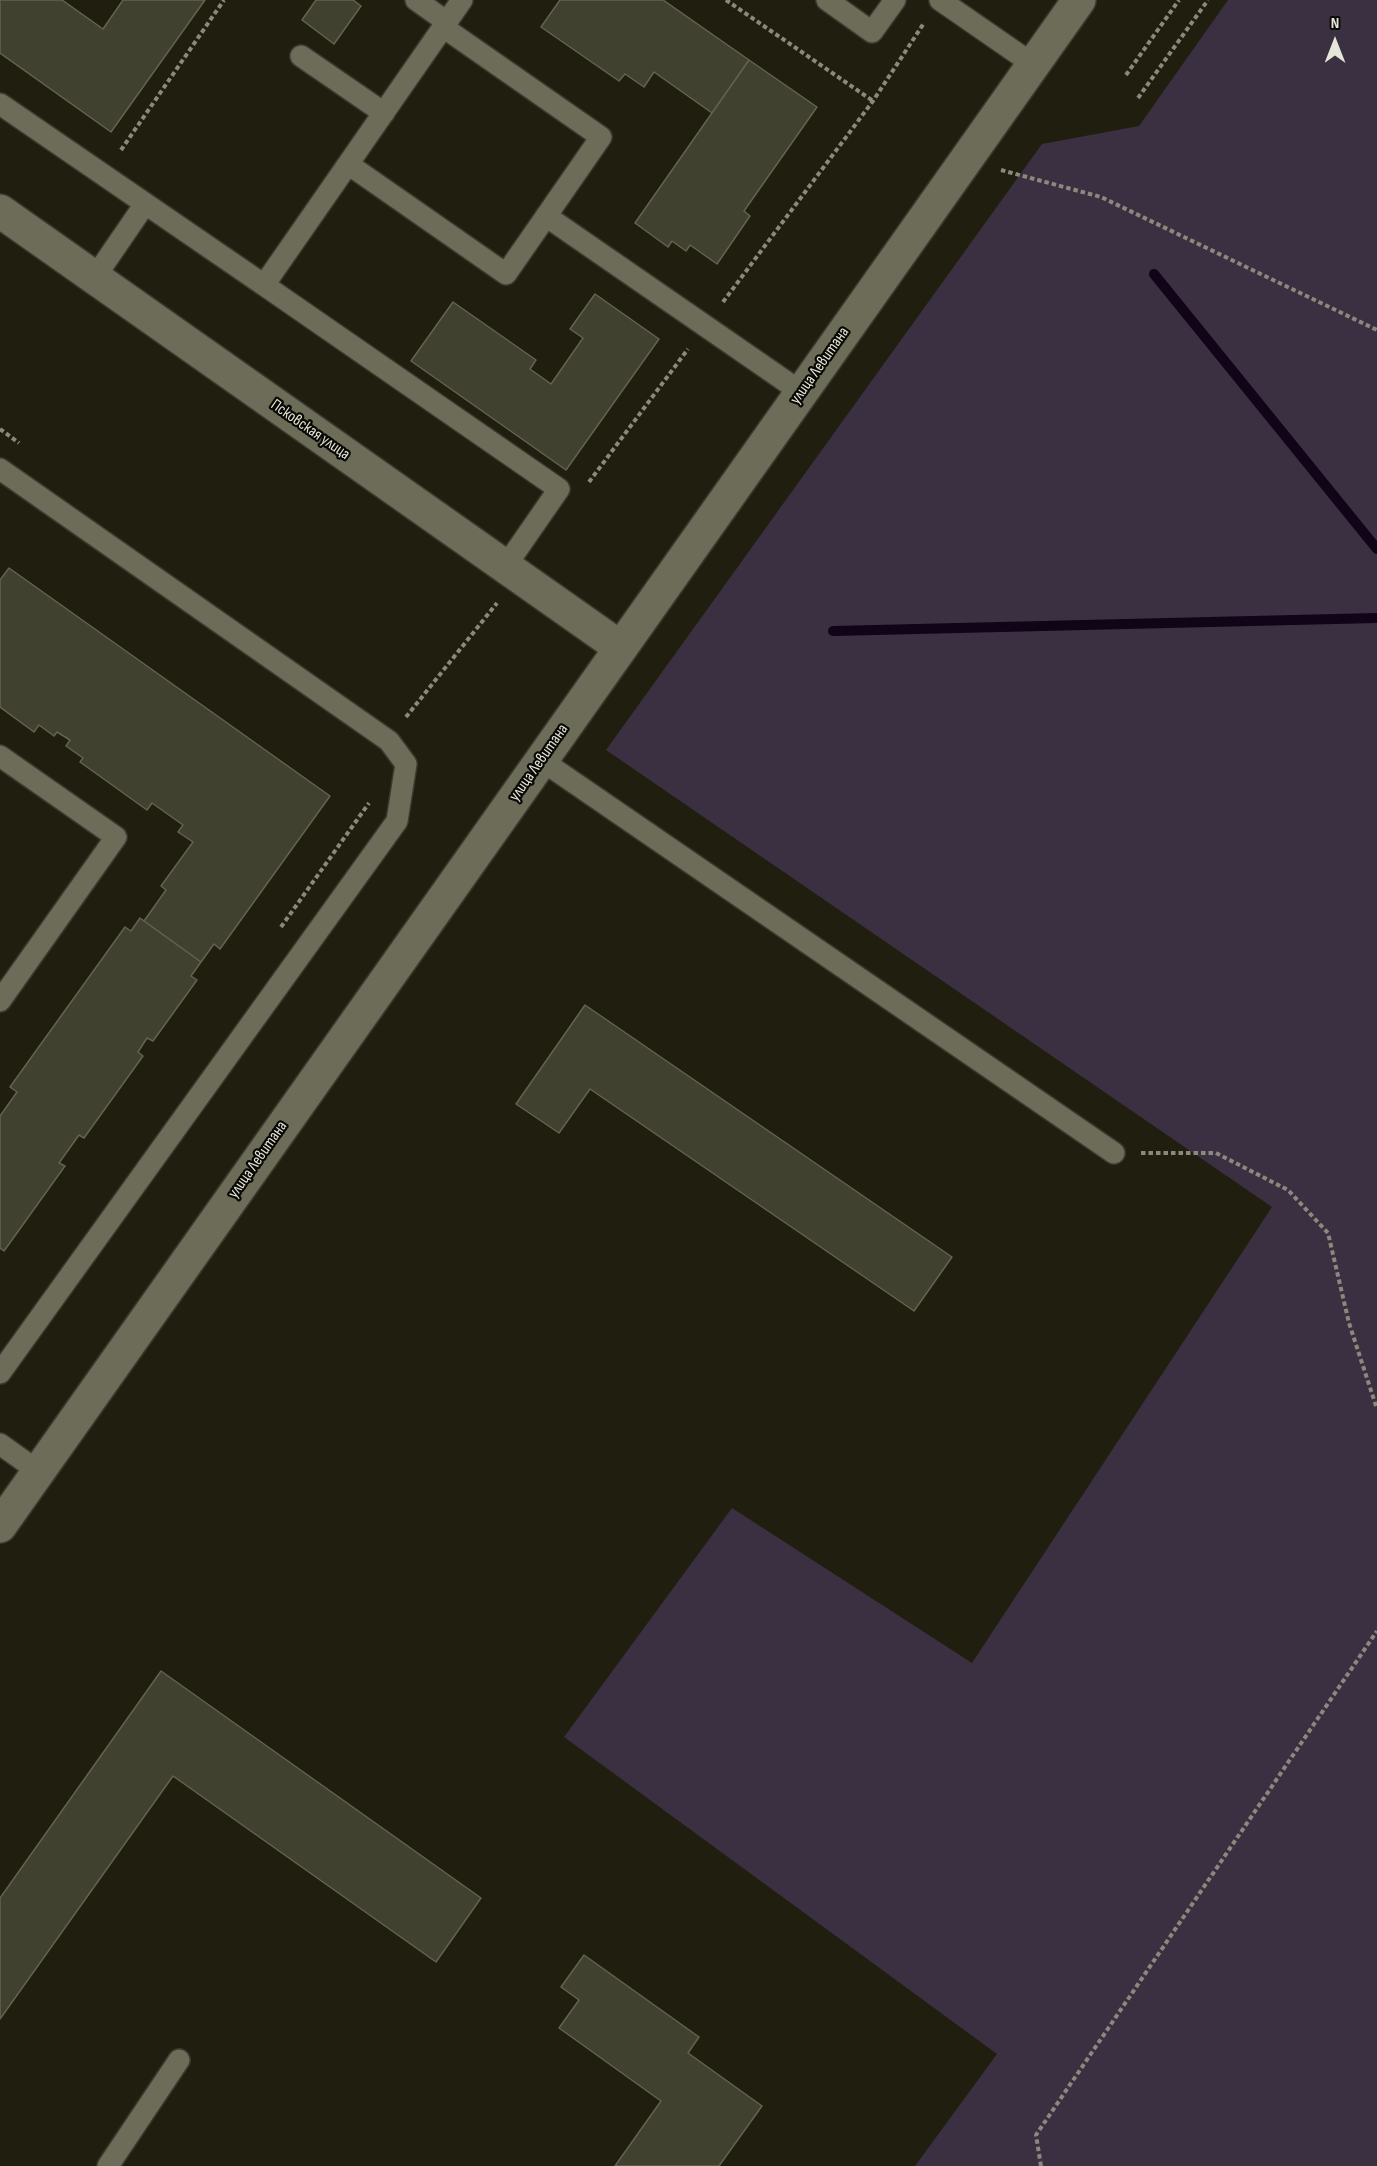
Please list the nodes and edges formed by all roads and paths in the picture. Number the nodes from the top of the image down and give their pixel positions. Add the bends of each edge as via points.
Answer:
1 (224, 0) edge
2 (416, 0) edge
3 (462, 0) edge
4 (726, 0) edge
5 (827, 0) edge
6 (895, 0) edge
7 (940, 0) edge
8 (1079, 0) edge
9 (1179, 0) edge
10 (1208, 0) edge
11 (927, 18) dead end
12 (445, 25) junction
13 (301, 56) dead end
14 (1034, 65) junction
15 (1126, 75) dead end
16 (1138, 98) dead end
17 (873, 101) junction
18 (0, 104) edge
19 (384, 112) junction
20 (120, 151) dead end
21 (969, 156) junction
22 (348, 164) junction
23 (145, 204) junction
24 (0, 211) edge
25 (546, 216) junction
26 (94, 277) junction
27 (264, 285) junction
28 (705, 326) junction
29 (1377, 330) edge
30 (801, 393) junction
31 (0, 469) edge
32 (584, 489) dead end
33 (511, 571) junction
34 (621, 648) junction
35 (389, 741) junction
36 (0, 756) edge
37 (542, 760) junction
38 (372, 799) dead end
39 (276, 933) dead end
40 (0, 1001) edge
41 (1114, 1153) joint
42 (0, 1373) edge
43 (1377, 1408) edge
44 (0, 1444) edge
45 (38, 1471) junction
46 (0, 1526) edge
47 (1377, 1631) edge
48 (180, 2060) dead end
49 (108, 2166) edge
50 (1041, 2166) edge

1 - 20 path
2 - 12 lane
3 - 12 lane
4 - 17 path
5 - 6 lane via 872,32
7 - 14 lane
8 - 14 street, улица Левитана
9 - 15 path
10 - 16 path
11 - 17 path
12 - 19 lane
12 - 25 lane via 601,137
13 - 19 lane
14 - 21 street, улица Левитана
17 - 28 path
18 - 23 lane
19 - 22 lane
21 - 29 path via 982,165 1101,197
21 - 30 street, улица Левитана
22 - 25 lane via 506,274
22 - 27 lane
23 - 26 lane
23 - 27 lane
24 - 26 street, Псковская улица
25 - 28 lane
26 - 33 street, Псковская улица
27 - 33 lane via 559,489
28 - 30 lane
28 - 32 path
30 - 34 street, улица Левитана
31 - 35 lane
33 - 34 street, Псковская улица
33 - 35 path
34 - 37 street, улица Левитана
35 - 42 lane via 406,765 397,821
36 - 40 lane via 116,837
37 - 41 lane
37 - 45 street, улица Левитана
38 - 39 path
41 - 43 path via 1216,1153 1288,1190 1328,1233 1349,1323
44 - 45 lane
45 - 46 street, улица Левитана
47 - 50 path via 1036,2135
48 - 49 lane

